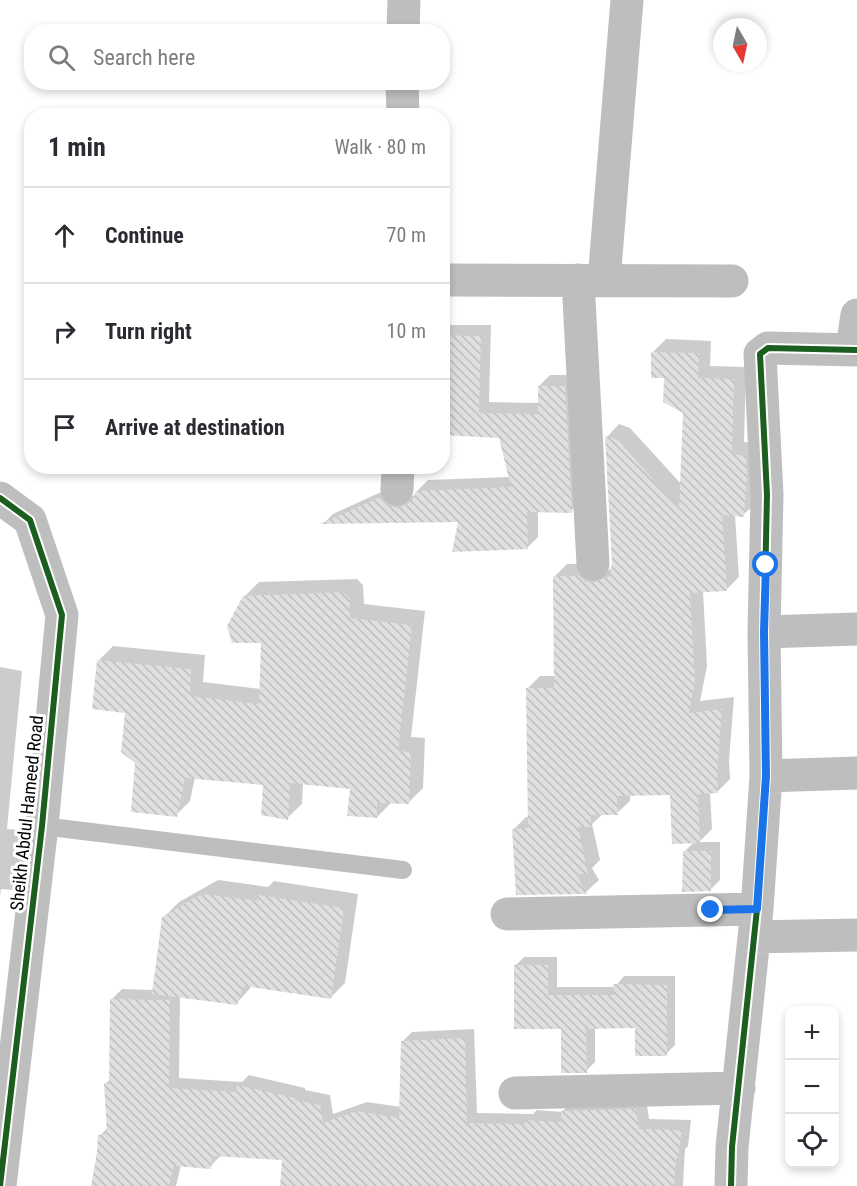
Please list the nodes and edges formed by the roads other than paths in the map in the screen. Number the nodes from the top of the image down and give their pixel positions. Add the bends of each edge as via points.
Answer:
1 (404, 0) edge
2 (627, 0) edge
3 (403, 24) edge
4 (402, 90) edge
5 (403, 108) edge
6 (450, 280) edge
7 (591, 280) junction
8 (732, 280) dead end
9 (857, 315) edge
10 (855, 350) edge
11 (0, 498) edge
12 (15, 518) edge
13 (593, 564) dead end
14 (857, 629) edge
15 (764, 632) junction
16 (857, 772) edge
17 (766, 776) junction
18 (42, 826) junction
19 (403, 870) dead end
20 (507, 914) dead end
21 (755, 923) junction
22 (857, 935) edge
23 (739, 1088) junction
24 (515, 1093) dead end
25 (0, 1186) edge
26 (731, 1186) edge

1 - 3 street
2 - 7 street
4 - 5 street
6 - 7 street
7 - 8 street
7 - 13 street
9 - 10 street
10 - 15 street via 768,348 760,354 767,495
11 - 12 street, Sheikh Abdul Hameed Road
12 - 18 street, Sheikh Abdul Hameed Road via 62,615
14 - 15 street
15 - 17 street
16 - 17 street
17 - 21 street
18 - 19 lane
18 - 25 street, Sheikh Abdul Hameed Road
20 - 21 street
21 - 22 street
21 - 23 street
23 - 24 street
23 - 26 street

